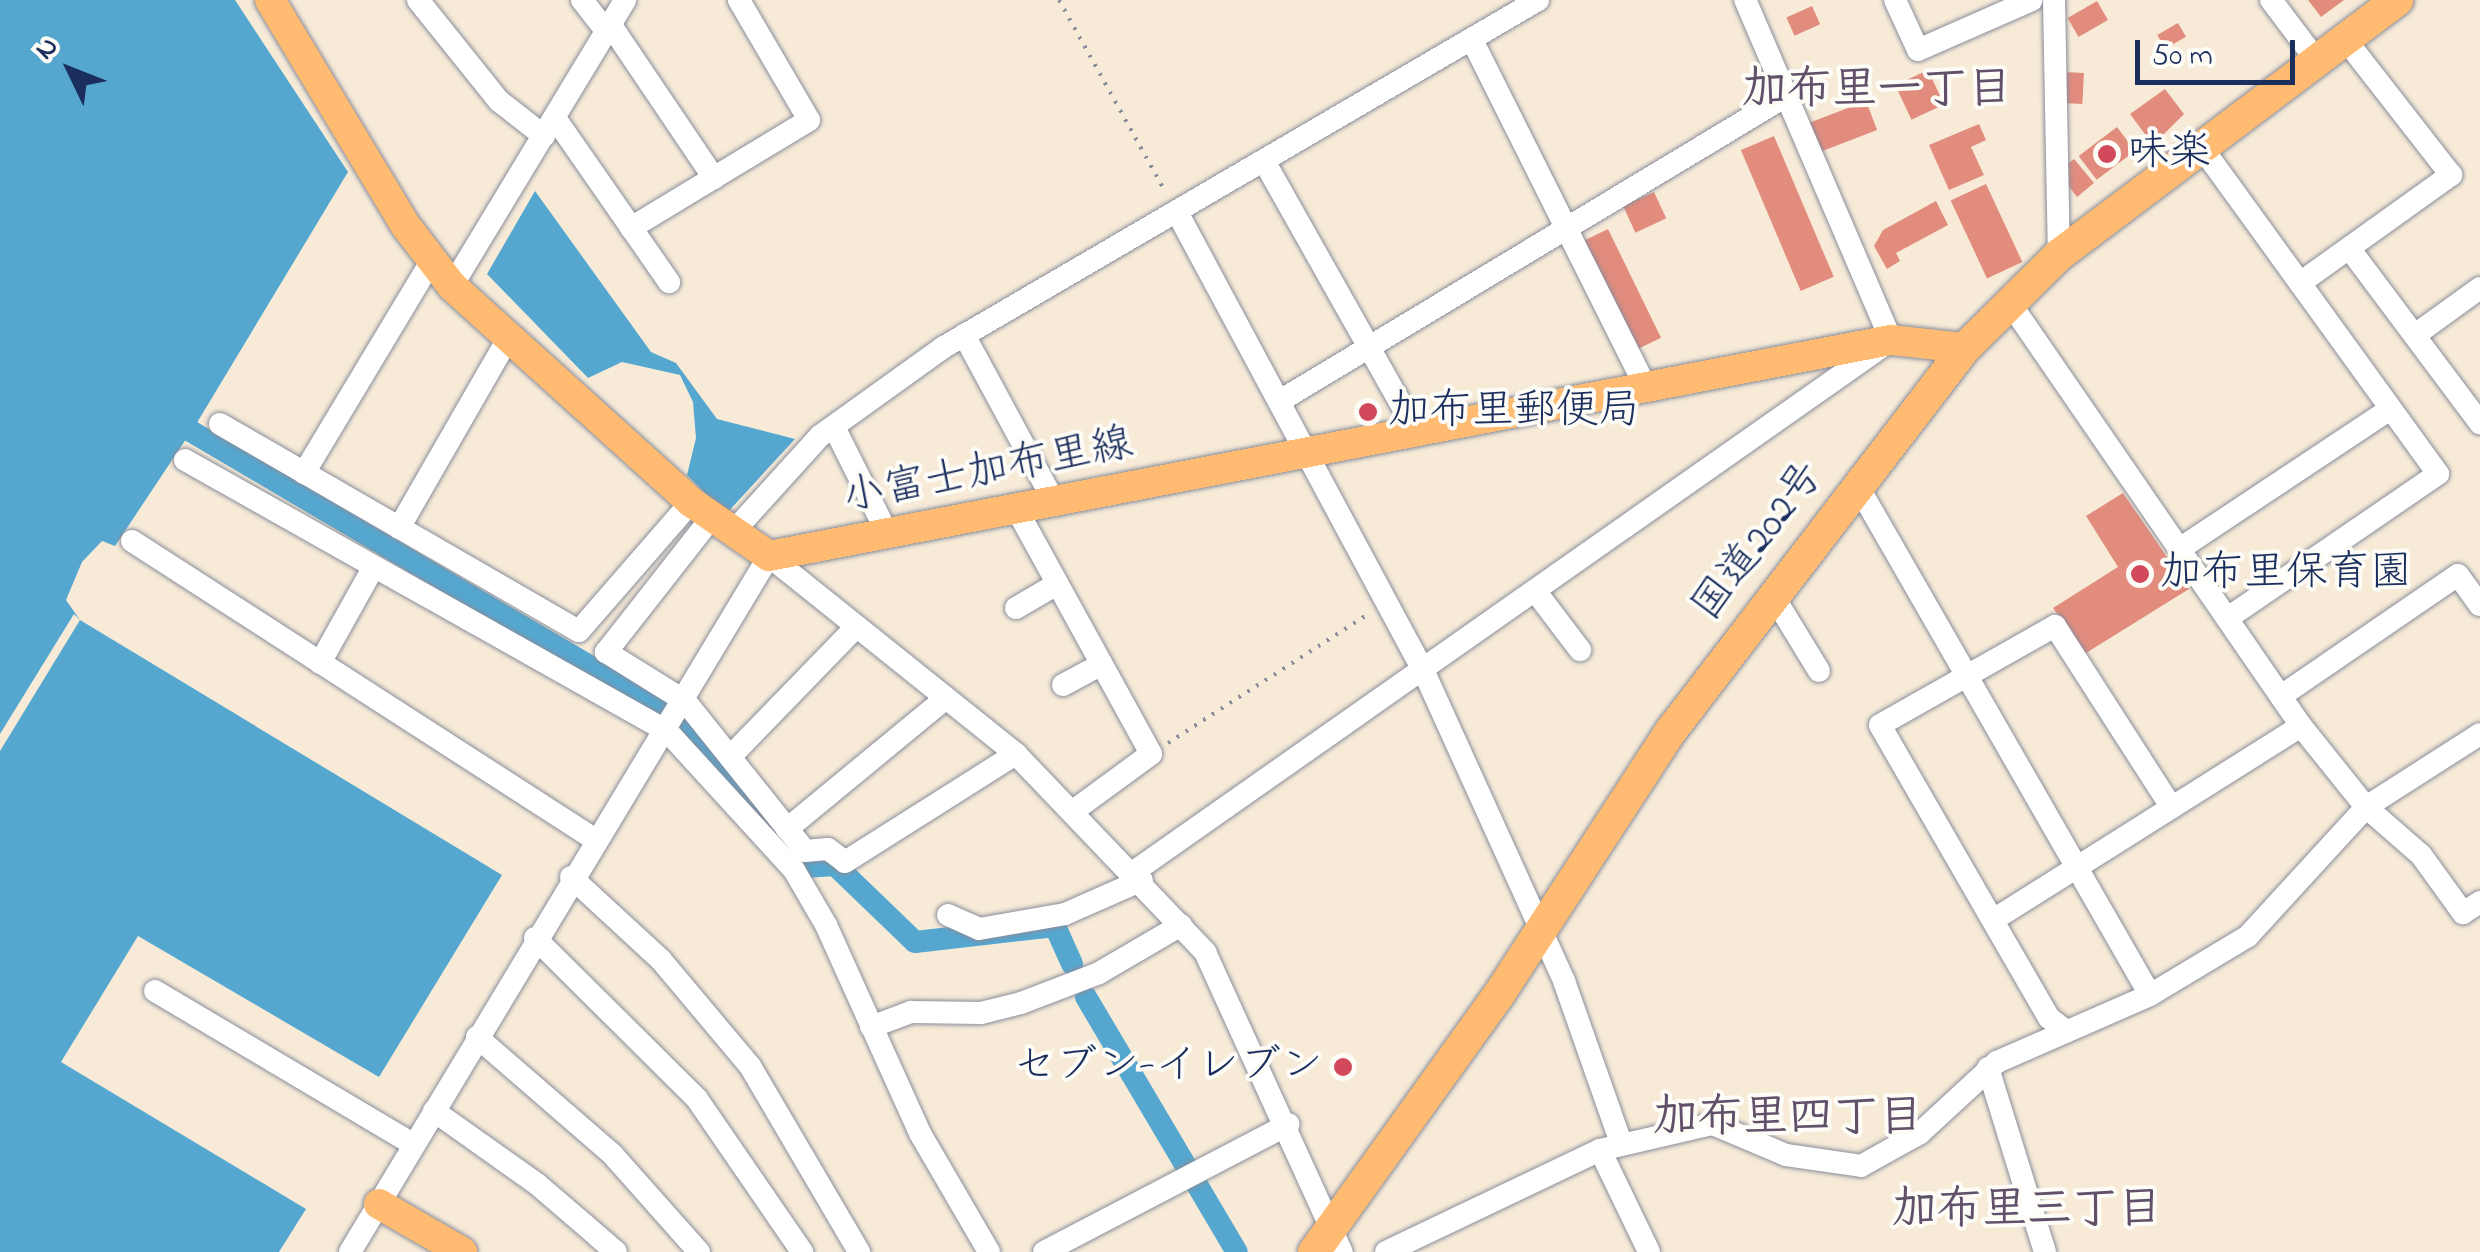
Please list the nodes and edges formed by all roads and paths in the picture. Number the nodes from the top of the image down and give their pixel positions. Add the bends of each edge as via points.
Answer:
1 (270, 0) edge
2 (418, 0) edge
3 (582, 0) edge
4 (624, 0) edge
5 (738, 0) edge
6 (1059, 0) edge
7 (1538, 0) edge
8 (1745, 0) edge
9 (1894, 0) edge
10 (2032, 0) edge
11 (2054, 0) edge
12 (2271, 0) edge
13 (2398, 0) edge
14 (608, 28) junction
15 (1472, 40) junction
16 (2346, 40) junction
17 (2317, 61) junction
18 (1779, 101) junction
19 (550, 127) junction
20 (2200, 145) junction
21 (1264, 161) junction
22 (714, 178) junction
23 (1177, 212) junction
24 (631, 228) junction
25 (1566, 230) junction
26 (2349, 248) junction
27 (2059, 254) junction
28 (431, 262) junction
29 (669, 282) dead end
30 (2300, 283) junction
31 (452, 286) junction
32 (2480, 288) edge
33 (2010, 303) junction
34 (964, 335) junction
35 (2414, 335) junction
36 (507, 340) junction
37 (1891, 340) junction
38 (1368, 346) junction
39 (1965, 348) junction
40 (1647, 390) junction
41 (1283, 399) junction
42 (2390, 408) junction
43 (2480, 421) edge
44 (220, 424) dead end
45 (834, 427) junction
46 (1418, 434) junction
47 (1309, 451) junction
48 (185, 460) dead end
49 (304, 473) junction
50 (1856, 483) junction
51 (1055, 503) junction
52 (1017, 510) junction
53 (712, 517) junction
54 (399, 528) junction
55 (888, 536) junction
56 (132, 541) dead end
57 (2181, 548) junction
58 (769, 556) junction
59 (372, 570) junction
60 (1058, 584) junction
61 (1536, 592) junction
62 (1772, 594) junction
63 (1387, 601) junction
64 (2480, 605) edge
65 (1016, 608) dead end
66 (2228, 618) junction
67 (858, 626) junction
68 (580, 631) junction
69 (1580, 650) dead end
70 (606, 652) junction
71 (320, 662) junction
72 (1102, 664) junction
73 (1819, 671) dead end
74 (1424, 672) junction
75 (1966, 674) junction
76 (1063, 685) dead end
77 (2281, 696) junction
78 (946, 698) junction
79 (685, 701) junction
80 (2301, 726) junction
81 (667, 731) junction
82 (2480, 734) edge
83 (1016, 754) junction
84 (1151, 754) junction
85 (730, 757) junction
86 (2172, 807) junction
87 (2366, 807) junction
88 (1073, 810) junction
89 (788, 829) junction
90 (594, 839) junction
91 (2077, 868) junction
92 (1139, 876) junction
93 (571, 877) junction
94 (2472, 908) edge
95 (948, 915) dead end
96 (1993, 920) junction
97 (1182, 924) junction
98 (1541, 930) junction
99 (535, 938) junction
100 (155, 992) dead end
101 (2150, 995) junction
102 (871, 1027) junction
103 (2062, 1028) junction
104 (477, 1037) junction
105 (1988, 1068) junction
106 (434, 1111) junction
107 (1289, 1124) junction
108 (414, 1144) junction
109 (1610, 1146) junction
110 (379, 1204) junction
111 (1329, 1244) edge
112 (350, 1252) edge
113 (462, 1252) edge
114 (616, 1252) edge
115 (700, 1252) edge
116 (802, 1252) edge
117 (859, 1252) edge
118 (989, 1252) edge
119 (1044, 1252) edge
120 (1386, 1252) edge
121 (1649, 1252) edge
122 (2045, 1252) edge

1 - 28 main road
2 - 19 street via 499,100
3 - 14 street
4 - 14 street
5 - 22 street via 808,120
6 - 23 path
7 - 15 street
8 - 18 street
9 - 10 street via 1918,50
11 - 27 street
12 - 17 street
13 - 16 highway, 国道202号
14 - 19 street
14 - 22 street
15 - 21 street
15 - 25 street
16 - 17 highway, 国道202号
16 - 26 street via 2450,174
17 - 20 highway, 国道202号
18 - 25 street
18 - 37 street
19 - 24 street
19 - 31 street
20 - 27 highway, 国道202号
20 - 30 street
21 - 23 street
21 - 38 street
22 - 24 street
23 - 34 street
23 - 41 street
24 - 29 street
25 - 38 street
25 - 40 street
26 - 30 street
26 - 35 street
27 - 33 highway, 国道202号
28 - 31 main road
28 - 49 street
30 - 42 street
31 - 36 main road
32 - 35 street
33 - 39 highway, 国道202号
33 - 57 street
34 - 45 street
34 - 51 street
35 - 43 street
36 - 53 main road
36 - 54 street
37 - 39 main road, 小富士加布里線
37 - 40 main road, 小富士加布里線
37 - 61 street
38 - 41 street
38 - 46 street
39 - 50 highway, 国道202号
40 - 46 main road, 小富士加布里線
41 - 47 street
42 - 57 street
42 - 66 street via 2438,474
44 - 49 street
45 - 53 street
45 - 55 street
46 - 47 main road, 小富士加布里線
47 - 51 main road, 小富士加布里線
47 - 63 street
48 - 59 street
49 - 54 street
50 - 62 highway, 国道202号
50 - 75 street
51 - 52 main road, 小富士加布里線
52 - 55 main road, 小富士加布里線
52 - 60 street
53 - 58 main road
53 - 68 street
53 - 70 street
54 - 68 street
55 - 58 main road, 小富士加布里線
56 - 71 street
57 - 66 street
58 - 67 street
58 - 79 street
59 - 71 street
59 - 81 street
60 - 65 street
60 - 72 street
61 - 69 street
61 - 74 street
62 - 73 street
62 - 98 highway, 国道202号 via 1671,732
63 - 74 street
63 - 84 path
64 - 77 street via 2458,575
66 - 77 street
67 - 78 street
67 - 85 street
68 - 70 street
70 - 79 street
71 - 90 street
72 - 76 street
72 - 84 street
74 - 92 street
74 - 98 street
75 - 86 street via 2055,626
75 - 91 street
75 - 96 street via 1880,725
77 - 80 street
78 - 83 street
78 - 89 street
79 - 81 street
79 - 85 street
80 - 86 street
80 - 87 street
81 - 90 street
81 - 102 street via 794,870
82 - 87 street
83 - 88 street
83 - 89 street via 845,862 828,849 805,851
84 - 88 street
85 - 89 street
86 - 91 street
87 - 94 street via 2400,832
87 - 101 street via 2248,936
88 - 92 street
90 - 93 street
91 - 96 street
91 - 101 street
92 - 95 street via 1064,914 978,929
92 - 97 street
93 - 99 street
93 - 117 street via 660,960 750,1066
96 - 103 street via 2049,1018
97 - 102 street via 1099,972 1021,1003 981,1013 898,1014
97 - 107 street via 1205,952
98 - 109 street
98 - 111 highway, 国道202号
99 - 104 street
99 - 116 street via 697,1098
100 - 108 street
101 - 103 street
102 - 118 street via 921,1135
103 - 105 street
104 - 106 street
104 - 115 street via 612,1154
105 - 109 street via 1920,1133 1861,1166 1786,1155 1714,1124
105 - 122 street
106 - 108 street
106 - 114 street via 537,1184
107 - 111 street
107 - 119 street
108 - 110 street
109 - 120 street
109 - 121 street
110 - 112 street
110 - 113 main road

